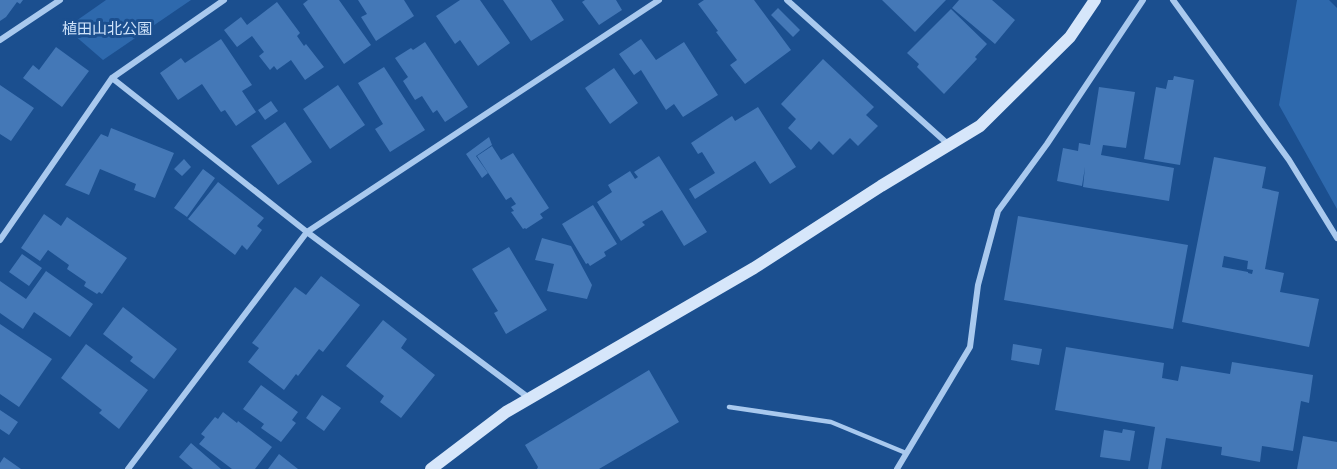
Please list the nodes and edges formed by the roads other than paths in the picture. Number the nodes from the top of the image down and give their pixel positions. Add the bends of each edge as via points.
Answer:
1 (60, 0) edge
2 (224, 0) edge
3 (659, 0) edge
4 (788, 0) edge
5 (1095, 0) edge
6 (1143, 0) edge
7 (1173, 0) edge
8 (0, 40) edge
9 (112, 78) junction
10 (949, 144) junction
11 (307, 232) junction
12 (1337, 238) edge
13 (0, 240) edge
14 (529, 398) junction
15 (729, 407) dead end
16 (906, 453) junction
17 (128, 469) edge
18 (431, 469) edge
19 (897, 469) edge

1 - 8 street
2 - 9 street
3 - 11 street
4 - 10 street
5 - 10 street via 1070,37 980,126
6 - 16 street via 998,211 978,285 970,347
7 - 12 street via 1288,160
9 - 11 street
9 - 13 street
10 - 14 street via 754,268
11 - 14 street
11 - 17 street
14 - 18 street
15 - 16 lane via 831,422
16 - 19 street

